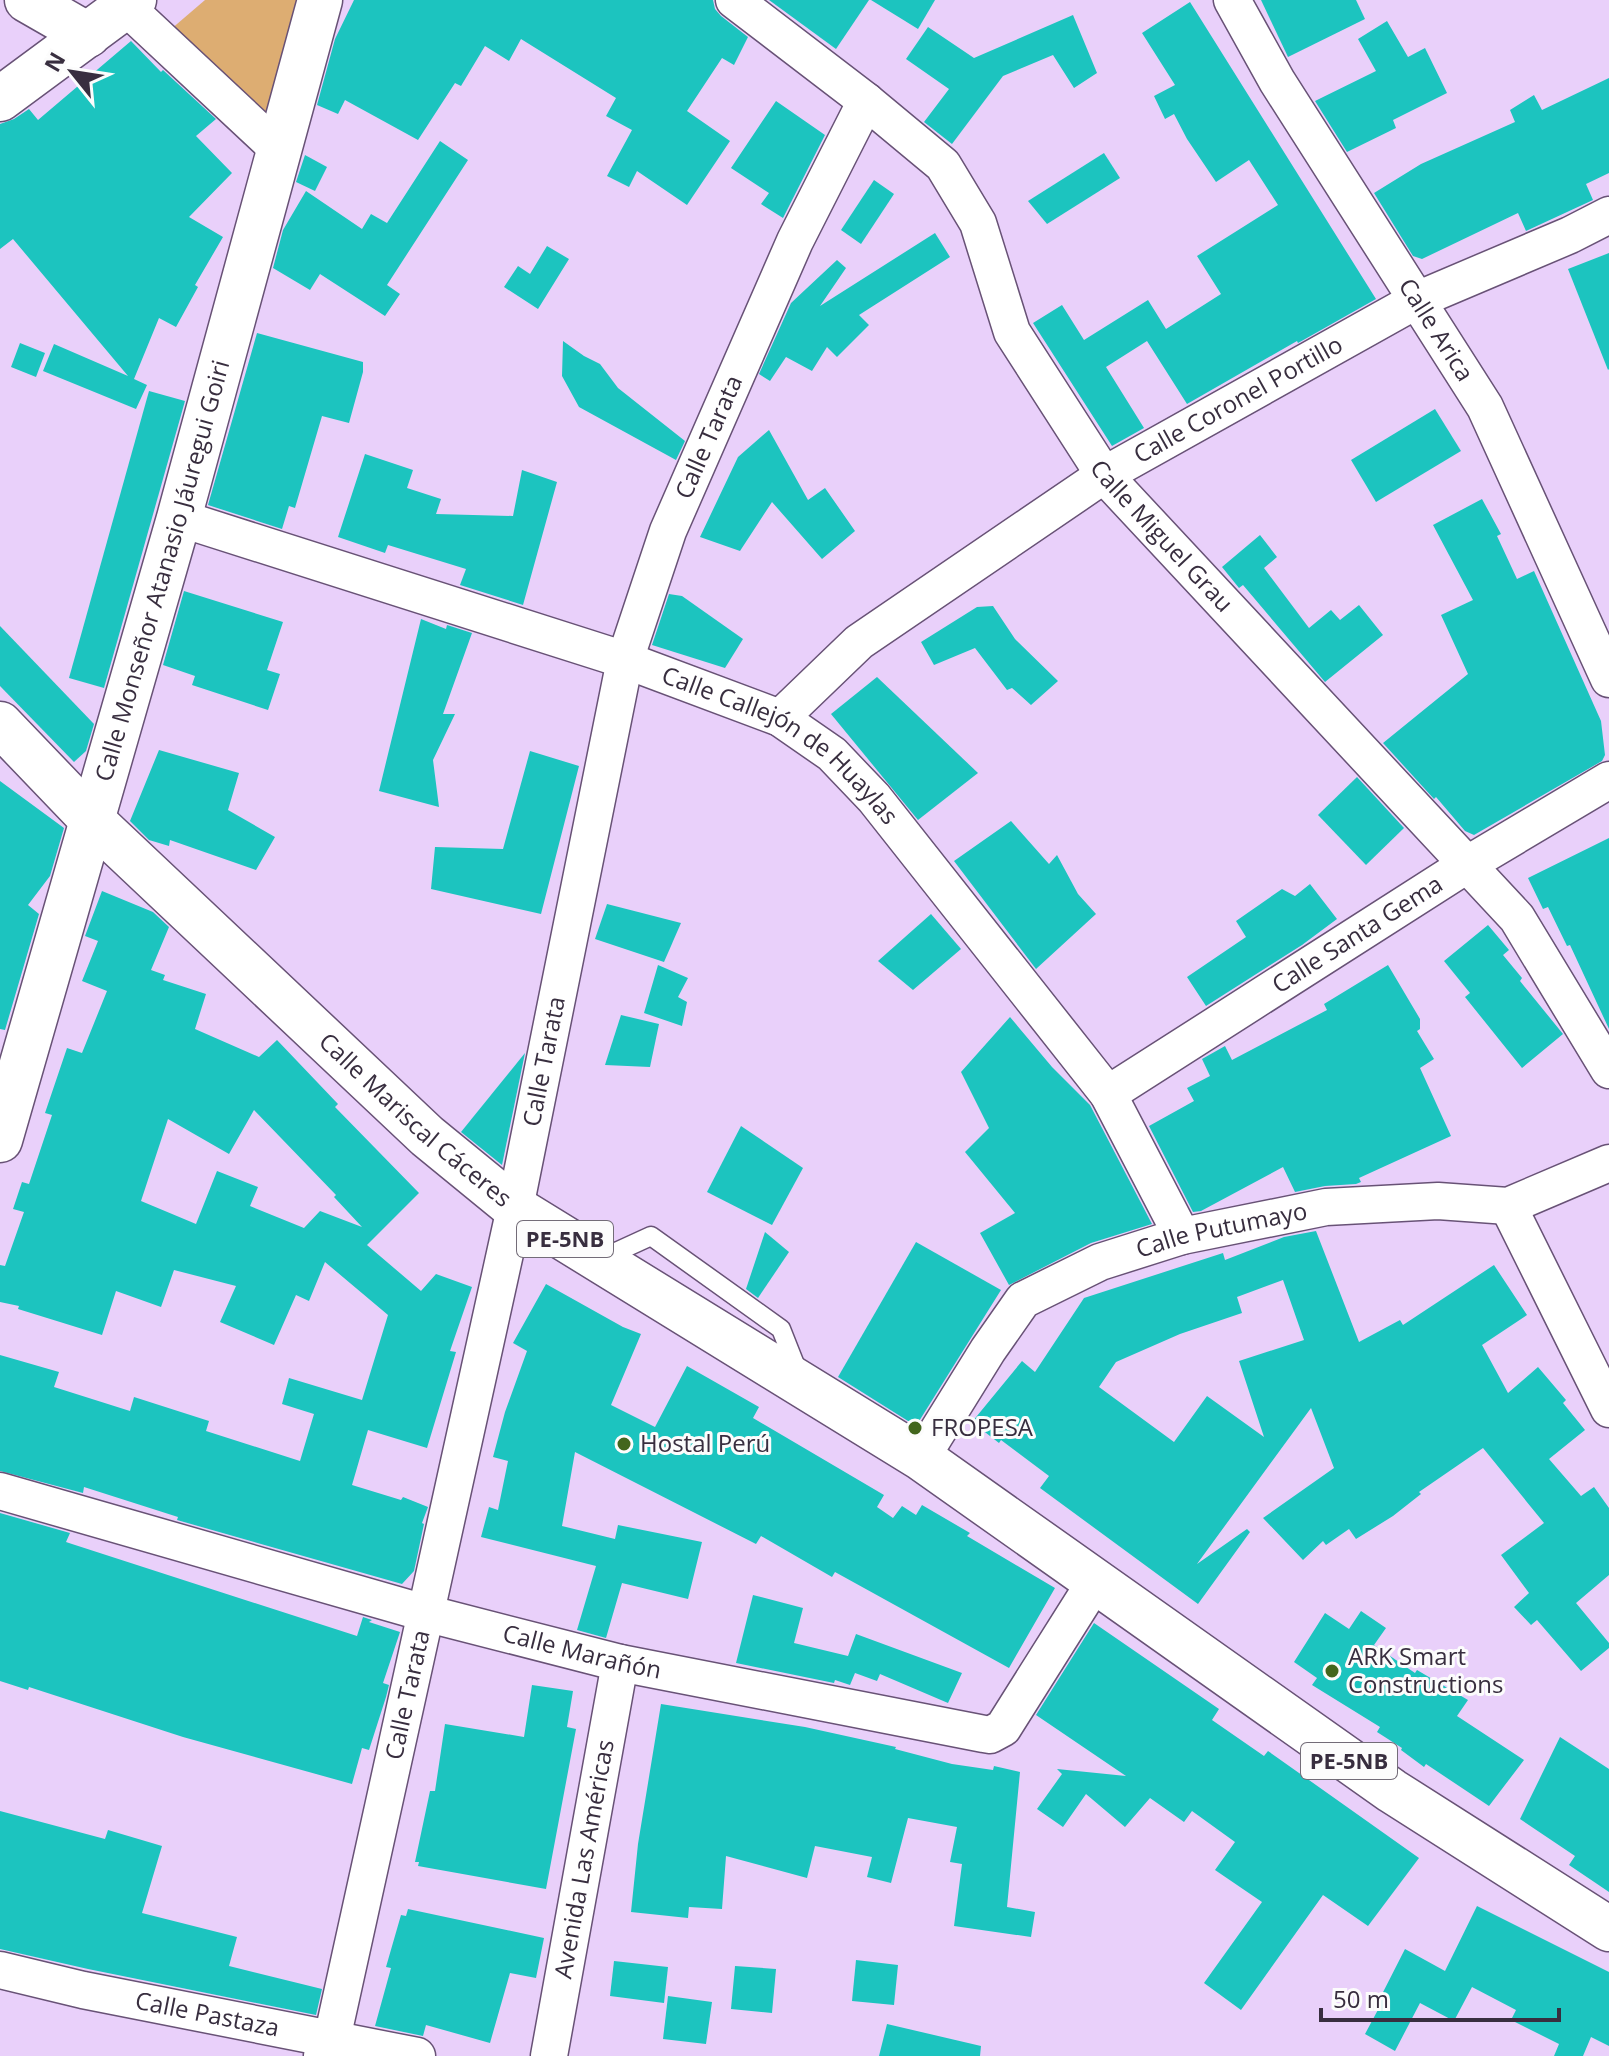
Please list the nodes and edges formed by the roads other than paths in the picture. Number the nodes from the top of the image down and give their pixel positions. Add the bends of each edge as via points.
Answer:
1 (27, 0) edge
2 (320, 0) edge
3 (734, 0) edge
4 (1232, 0) edge
5 (129, 3) edge
6 (88, 35) junction
7 (0, 99) edge
8 (866, 101) junction
9 (278, 149) junction
10 (1609, 215) edge
11 (1417, 300) junction
12 (1104, 475) junction
13 (179, 518) junction
14 (625, 660) junction
15 (1609, 679) edge
16 (780, 718) junction
17 (0, 724) edge
18 (1609, 780) edge
19 (93, 821) junction
20 (1468, 864) junction
21 (1609, 1070) edge
22 (1108, 1094) junction
23 (0, 1140) edge
24 (1609, 1163) edge
25 (1508, 1206) junction
26 (515, 1208) junction
27 (1182, 1236) junction
28 (1609, 1409) edge
29 (921, 1458) junction
30 (0, 1491) edge
31 (1095, 1582) junction
32 (425, 1613) junction
33 (620, 1663) junction
34 (1609, 1929) edge
35 (0, 1970) edge
36 (327, 2048) edge
37 (417, 2056) edge
38 (549, 2056) edge

1 - 6 main road
2 - 9 main road, Calle Monseñor Atanasio Jáuregui Goiri
3 - 8 street, Calle Miguel Grau
4 - 11 street, Calle Arica via 1277,81
5 - 6 main road
5 - 9 street
6 - 7 main road
8 - 12 street, Calle Miguel Grau via 943,165 978,223 1012,332
8 - 14 street, Calle Tarata via 795,241 668,531
9 - 13 main road, Calle Monseñor Atanasio Jáuregui Goiri
10 - 11 street, Calle Coronel Portillo
11 - 12 street, Calle Coronel Portillo
11 - 15 street, Calle Arica via 1485,407
12 - 16 street, Calle Coronel Portillo via 859,642
12 - 20 street, Calle Miguel Grau
13 - 14 street, Calle Callejón de Huaylas
13 - 19 main road, Calle Monseñor Atanasio Jáuregui Goiri
14 - 16 street, Calle Callejón de Huaylas
14 - 26 street, Calle Tarata
16 - 22 street, Calle Callejón de Huaylas via 832,754 874,798
17 - 19 main road, PE-5NB
18 - 20 street, Calle Santa Gema
19 - 23 main road, Calle Monseñor Atanasio Jáuregui Goiri
19 - 26 main road, Calle Mariscal Cáceres / PE-5NB via 427,1136
20 - 21 street, Calle Miguel Grau via 1517,918
20 - 22 street, Calle Santa Gema
22 - 27 street, Calle Callejón de Huaylas
24 - 25 street, Calle Putumayo
25 - 27 street, Calle Putumayo via 1438,1201 1326,1207
25 - 28 street
26 - 29 main road, Calle Mariscal Cáceres / PE-5NB
26 - 32 street, Calle Tarata
27 - 29 street, Calle Putumayo via 1100,1262 1023,1300
29 - 31 main road, Calle Mariscal Cáceres / PE-5NB
30 - 32 street, Calle Marañón
31 - 33 street, Calle Marañón via 1003,1728 990,1735
31 - 34 main road, PE-5NB via 1392,1791
32 - 33 street, Calle Marañón
32 - 36 street, Calle Tarata
33 - 38 street, Avenida Las Américas
35 - 36 street, Calle Pastaza
36 - 37 street, Calle Pastaza

